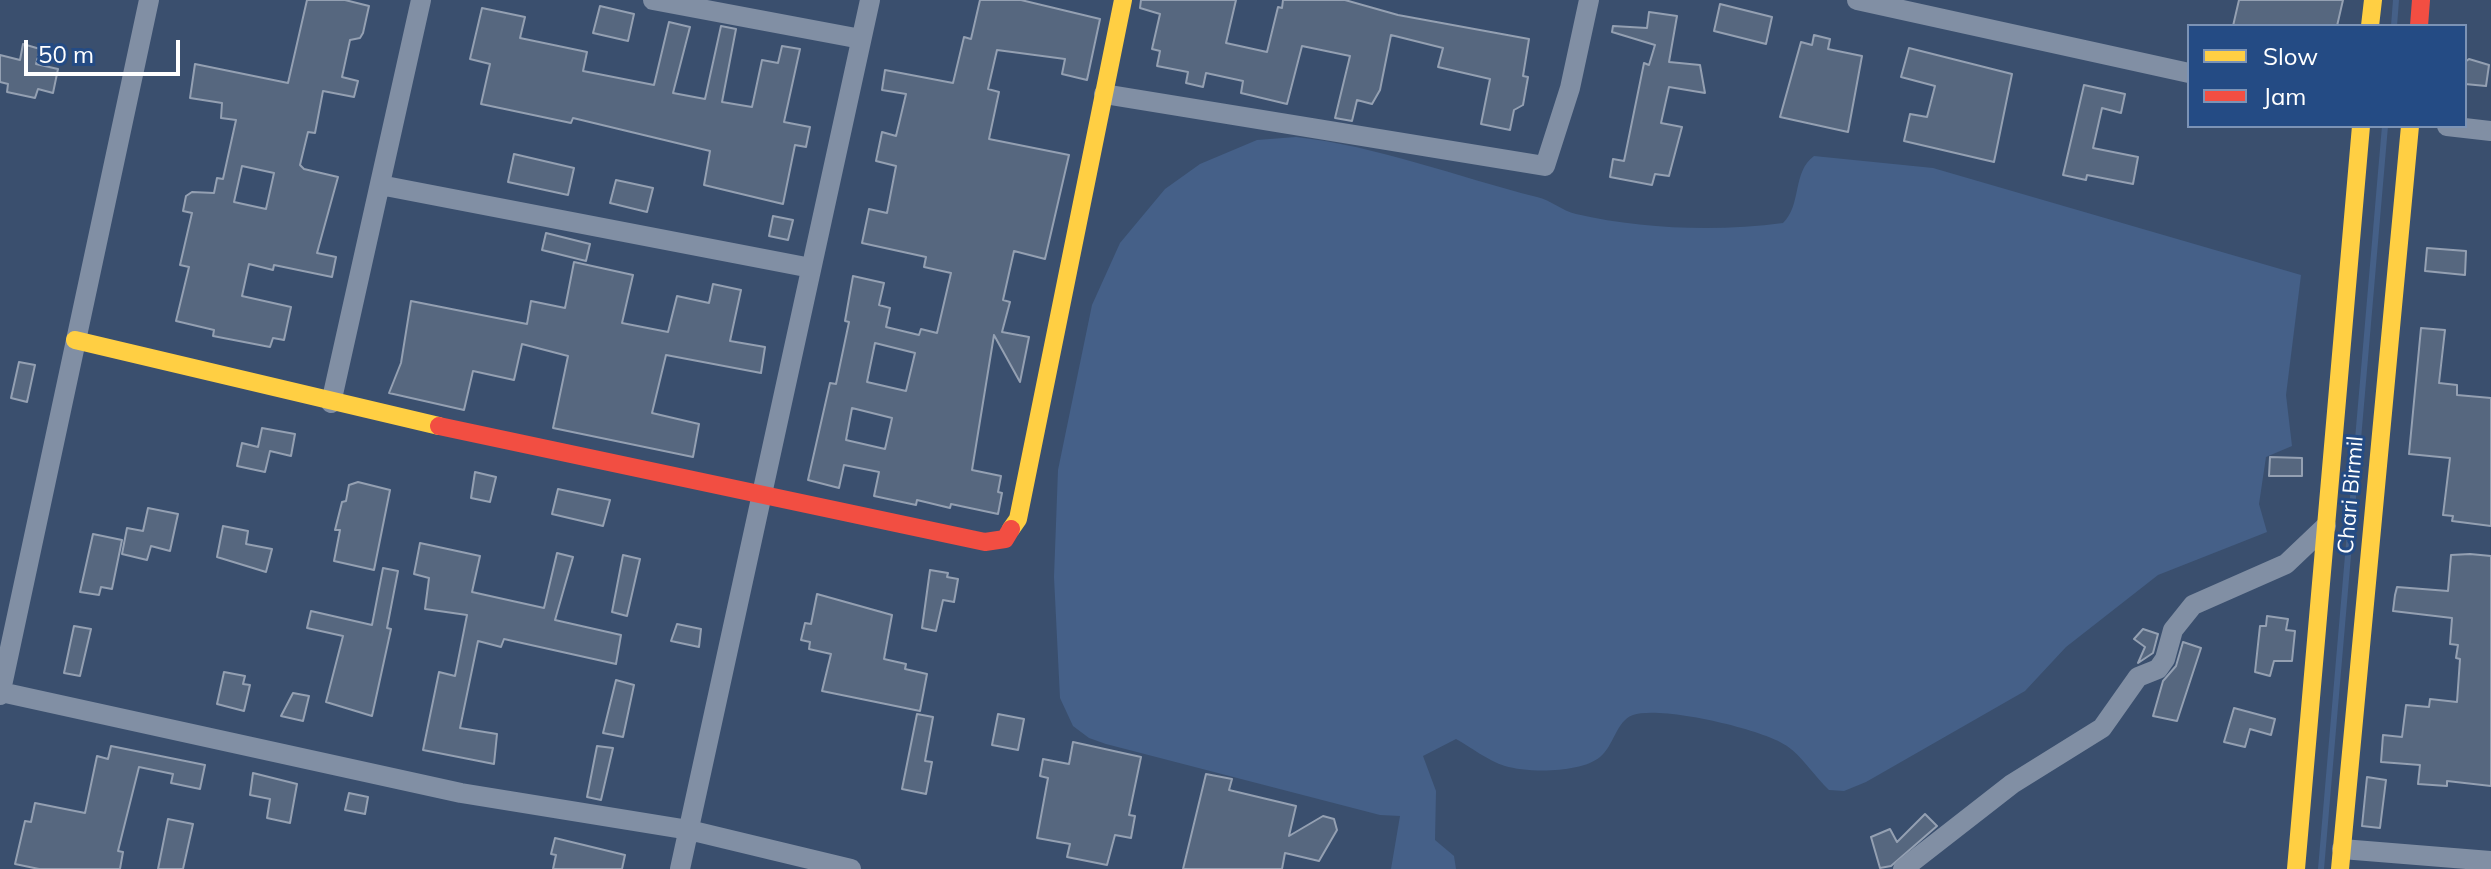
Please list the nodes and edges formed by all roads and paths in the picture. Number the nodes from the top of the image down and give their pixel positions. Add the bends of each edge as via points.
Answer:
1 (149, 0) edge
2 (421, 0) edge
3 (653, 0) edge
4 (870, 0) edge
5 (1123, 0) edge
6 (1589, 0) edge
7 (1857, 0) edge
8 (2373, 0) edge
9 (2421, 0) edge
10 (1951, 9) edge
11 (2370, 24) edge
12 (2419, 24) edge
13 (861, 39) junction
14 (2187, 72) edge
15 (1104, 94) junction
16 (2361, 128) edge
17 (2410, 128) edge
18 (2465, 128) edge
19 (2491, 131) edge
20 (380, 185) junction
21 (811, 268) junction
22 (75, 340) junction
23 (331, 403) junction
24 (760, 494) junction
25 (2326, 526) junction
26 (0, 694) edge
27 (689, 830) junction
28 (2341, 859) edge
29 (2491, 861) edge
30 (680, 869) edge
31 (851, 869) edge
32 (1903, 869) edge
33 (2296, 869) edge

1 - 22 street
2 - 20 street
3 - 13 street
4 - 13 street
5 - 15 street
6 - 15 street via 1570,88 1545,166
7 - 10 street
8 - 11 street
9 - 12 street
10 - 14 street
13 - 21 street
15 - 24 street via 1018,519 1005,539 985,542
16 - 25 street, Chari Birmil
17 - 28 street, Chari Birmil
18 - 19 street
20 - 21 street
20 - 23 street
21 - 24 street
22 - 23 street
22 - 26 street
23 - 24 street
24 - 27 street
25 - 32 street via 2286,564 2193,605 2173,630 2158,669 2138,677 2102,728 2012,784
25 - 33 street, Chari Birmil
26 - 27 street via 461,793
27 - 30 street
27 - 31 street
28 - 29 street

